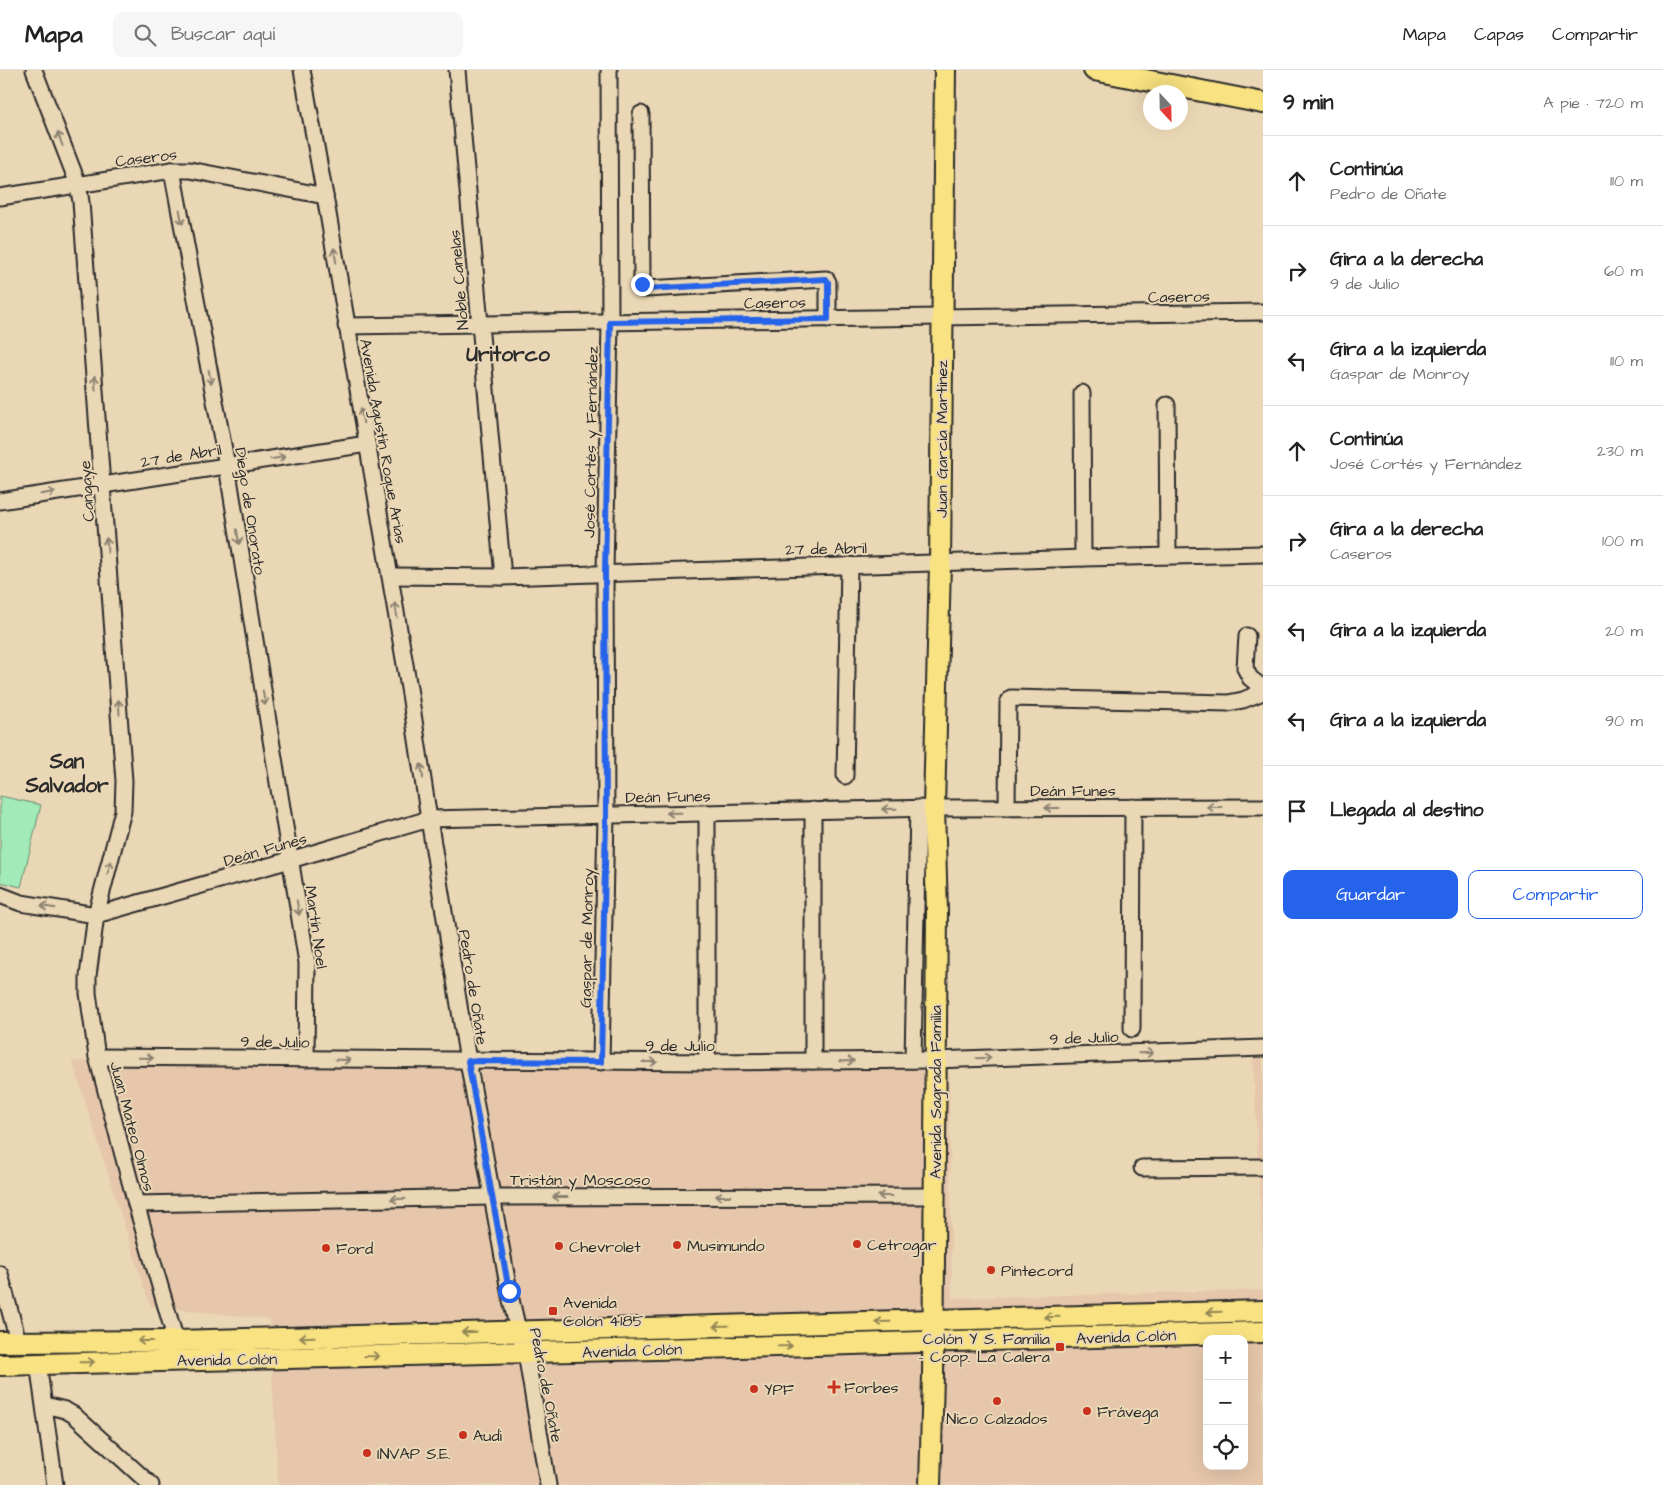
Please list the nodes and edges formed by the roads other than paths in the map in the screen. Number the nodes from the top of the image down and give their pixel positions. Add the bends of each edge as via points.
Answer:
1 (34, 70) edge
2 (302, 70) edge
3 (457, 70) edge
4 (609, 70) edge
5 (945, 70) edge
6 (1094, 70) edge
7 (1263, 103) edge
8 (642, 114) dead end
9 (172, 170) junction
10 (78, 184) junction
11 (325, 196) junction
12 (0, 198) edge
13 (1263, 312) edge
14 (942, 318) junction
15 (828, 319) junction
16 (610, 322) junction
17 (479, 324) junction
18 (346, 326) junction
19 (1082, 393) dead end
20 (1167, 405) dead end
21 (367, 444) junction
22 (227, 466) junction
23 (103, 485) junction
24 (0, 501) edge
25 (1263, 554) edge
26 (1168, 556) junction
27 (1083, 558) junction
28 (940, 563) junction
29 (849, 565) junction
30 (605, 572) junction
31 (390, 576) junction
32 (503, 577) junction
33 (1247, 636) dead end
34 (1263, 690) edge
35 (845, 776) dead end
36 (1263, 807) edge
37 (926, 808) junction
38 (1007, 808) junction
39 (1132, 808) junction
40 (813, 810) junction
41 (707, 813) junction
42 (606, 815) junction
43 (429, 819) junction
44 (290, 860) junction
45 (0, 895) edge
46 (96, 915) junction
47 (1132, 1029) dead end
48 (1263, 1048) edge
49 (97, 1057) junction
50 (306, 1059) junction
51 (912, 1060) junction
52 (935, 1060) junction
53 (468, 1061) junction
54 (813, 1061) junction
55 (601, 1062) junction
56 (707, 1062) junction
57 (1263, 1167) edge
58 (1142, 1168) dead end
59 (934, 1196) junction
60 (492, 1197) junction
61 (136, 1204) junction
62 (0, 1274) edge
63 (1263, 1311) edge
64 (932, 1321) junction
65 (518, 1330) junction
66 (1263, 1332) edge
67 (9, 1341) edge
68 (176, 1341) junction
69 (932, 1341) junction
70 (526, 1353) junction
71 (38, 1363) junction
72 (0, 1365) edge
73 (932, 1376) junction
74 (45, 1405) junction
75 (55, 1485) edge
76 (151, 1485) edge
77 (548, 1485) edge
78 (930, 1485) edge
79 (936, 1485) edge

10 -> 1 street, Cangaye
2 - 11 street, Avenida Agustín Roque Arias
3 - 17 street, Noble Canelas
4 - 16 street, José Cortés y Fernández
5 - 14 main road, Juan García Martínez
6 - 7 main road
8 - 15 street via 642,284 646,289 826,279
9 - 10 street, Caseros
9 - 11 street, Caseros via 190,170
9 -> 22 street, Diego de Onorato
10 - 12 street, Caseros
23 -> 10 street, Cangaye
18 -> 11 street, Avenida Agustín Roque Arias
13 - 14 street, Caseros
14 - 15 street, Caseros
14 - 28 main road, Juan García Martínez
15 - 16 street, Caseros
16 - 17 street, Caseros
16 - 30 street, José Cortés y Fernández
17 - 18 street, Caseros
17 - 32 street, Noble Canelas
21 -> 18 street, Avenida Agustín Roque Arias
19 - 27 street
20 - 26 street
22 -> 21 street, 27 de Abril
21 - 31 street, Avenida Agustín Roque Arias
22 - 23 street, 27 de Abril
22 -> 44 street, Diego de Onorato
24 -> 23 street, 27 de Abril
46 -> 23 street, Cangaye via 116,842 124,796
25 - 26 street, 27 de Abril
26 - 27 street, 27 de Abril
27 - 28 street, 27 de Abril
28 - 29 street, 27 de Abril
28 - 37 main road, Juan García Martínez
29 - 30 street, 27 de Abril
29 - 35 street
30 - 32 street, 27 de Abril
30 - 42 street, José Cortés y Fernández
31 - 32 street, 27 de Abril
43 -> 31 street, Avenida Agustín Roque Arias
33 - 34 street via 1245,668
34 - 38 street via 1228,703 1011,698 1008,702
36 -> 39 street, Deán Funes
37 - 38 street, Deán Funes
37 -> 40 street, Deán Funes
37 - 51 street
37 - 52 main road, Avenida Sagrada Familia via 937,912
39 -> 38 street, Deán Funes
39 - 47 street
40 - 41 street, Deán Funes
40 - 54 street
41 -> 42 street, Deán Funes
41 - 56 street
42 - 43 street, Deán Funes
42 - 55 street, Gaspar de Monroy
43 - 44 street, Deán Funes
43 - 53 street, Pedro de Oñate
44 - 46 street, Deán Funes
44 -> 50 street, Martín Noel via 307,963
46 -> 45 street, Deán Funes via 21,903
46 - 49 street, Juan Mateo Olmos via 88,976
52 -> 48 street, 9 de Julio
49 -> 50 street, 9 de Julio
49 - 61 street, Juan Mateo Olmos
50 -> 53 street, 9 de Julio
51 - 52 street, 9 de Julio
54 -> 51 street, 9 de Julio
52 - 59 main road, Avenida Sagrada Familia
53 - 55 street, 9 de Julio
53 - 60 street, Pedro de Oñate
54 - 56 street, 9 de Julio
55 -> 56 street, 9 de Julio
57 - 58 street
59 -> 60 street, Tristán y Moscoso
59 - 64 main road, Avenida Sagrada Familia
60 -> 61 street, Tristán y Moscoso
60 - 65 street, Pedro de Oñate
61 - 68 street, Juan Mateo Olmos
62 - 67 street
63 -> 64 main road, Avenida Colón
64 -> 65 main road, Avenida Colón
64 - 69 main road, Avenida Sagrada Familia
65 -> 68 main road, Avenida Colón
65 - 70 street, Pedro de Oñate
66 - 69 main road, Avenida Colón
68 -> 67 main road, Avenida Colón
70 -> 69 main road, Avenida Colón
69 - 73 main road, Avenida Sagrada Familia
71 -> 70 main road, Avenida Colón
70 - 77 street, Pedro de Oñate
71 - 72 main road, Avenida Colón
71 - 74 street
73 - 78 main road, Avenida Sagrada Familia
73 - 79 main road, Avenida Sagrada Familia
74 - 75 street
74 - 76 street via 74,1415

